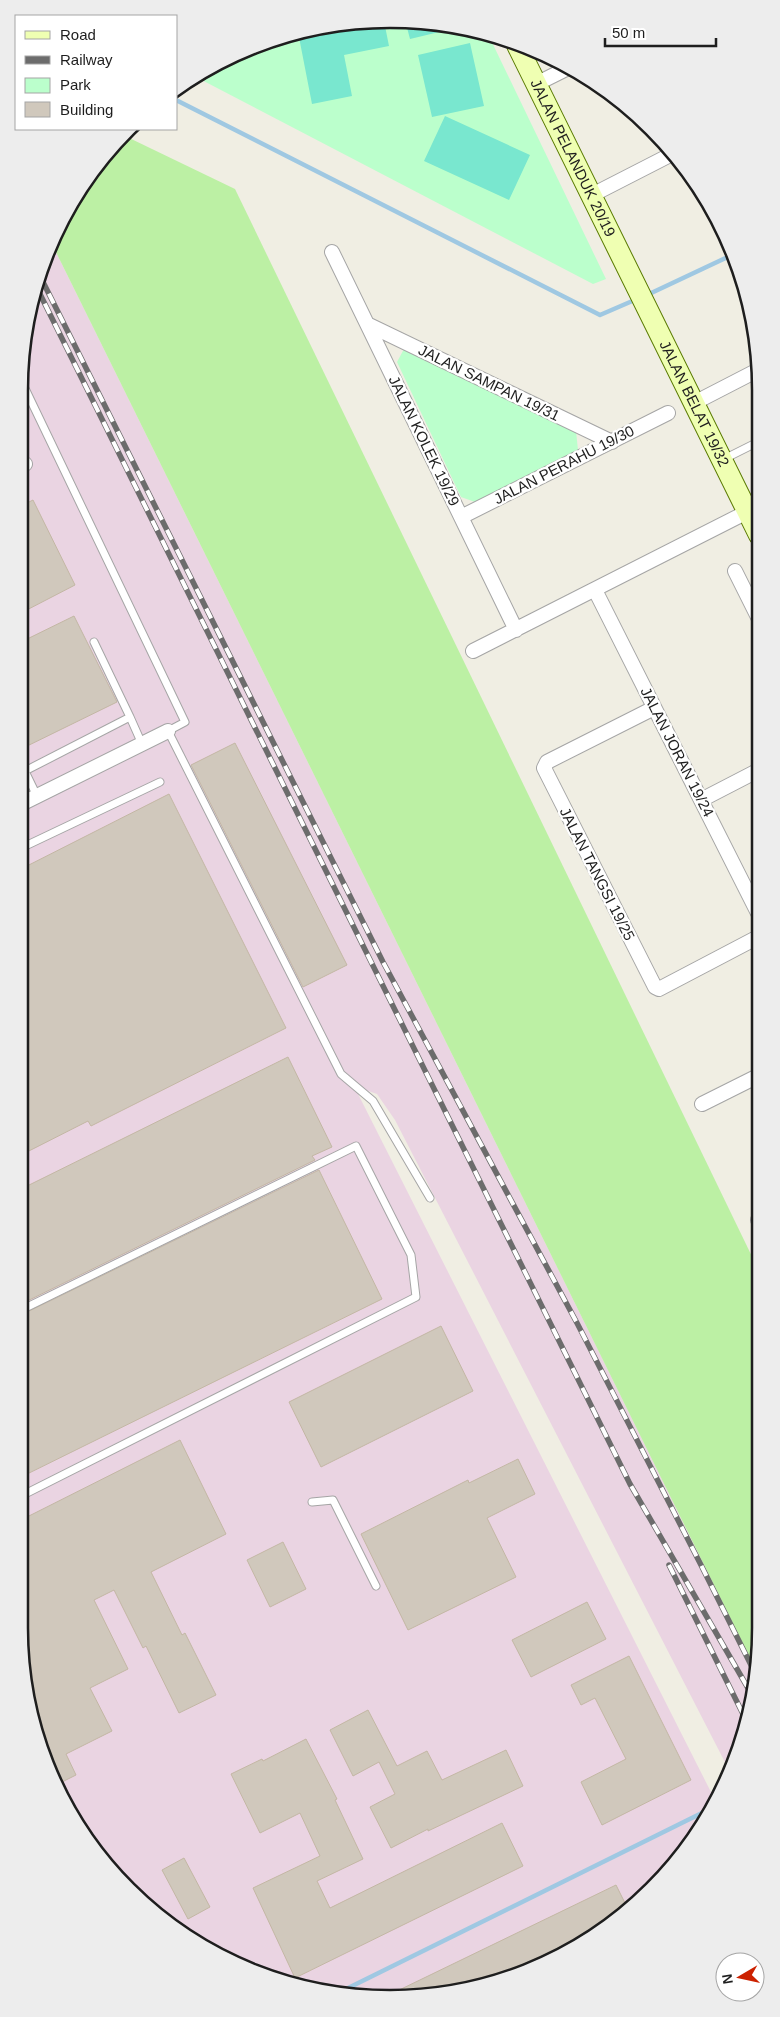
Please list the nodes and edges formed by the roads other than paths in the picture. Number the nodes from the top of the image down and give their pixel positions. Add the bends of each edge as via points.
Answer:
1 (520, 52) edge
2 (562, 71) edge
3 (536, 84) junction
4 (667, 156) edge
5 (592, 195) junction
6 (332, 252) dead end
7 (629, 271) joint
8 (367, 324) junction
9 (752, 373) edge
10 (28, 395) edge
11 (694, 402) junction
12 (668, 413) dead end
13 (612, 442) junction
14 (752, 445) edge
15 (722, 460) junction
16 (747, 512) junction
17 (461, 517) junction
18 (752, 522) edge
19 (735, 571) dead end
20 (595, 590) junction
21 (752, 605) edge
22 (516, 630) junction
23 (94, 642) dead end
24 (473, 652) dead end
25 (654, 708) junction
26 (130, 717) junction
27 (168, 731) junction
28 (142, 744) junction
29 (28, 770) edge
30 (752, 774) edge
31 (28, 778) edge
32 (160, 782) dead end
33 (37, 796) junction
34 (28, 800) edge
35 (701, 800) junction
36 (28, 845) edge
37 (752, 899) edge
38 (752, 940) edge
39 (752, 1079) edge
40 (702, 1104) dead end
41 (430, 1198) dead end
42 (28, 1307) edge
43 (28, 1492) edge
44 (312, 1502) dead end
45 (376, 1586) dead end

1 - 3 street, JALAN PELANDUK 20/19
2 - 3 street
3 - 5 street, JALAN PELANDUK 20/19
4 - 5 street
5 - 7 street, JALAN PELANDUK 20/19
6 - 8 street, JALAN KOLEK 19/29
7 - 11 street, JALAN BELAT 19/32
8 - 13 street, JALAN SAMPAN 19/31
8 - 17 street, JALAN KOLEK 19/29
9 - 11 street
10 - 27 lane via 185,722
11 - 15 street, JALAN BELAT 19/32
12 - 13 street, JALAN PERAHU 19/30
13 - 17 street, JALAN PERAHU 19/30
14 - 15 lane
15 - 16 street, JALAN BELAT 19/32
16 - 18 street, JALAN BELAT 19/32
16 - 20 street
17 - 22 street, JALAN KOLEK 19/29
19 - 21 street
20 - 22 street
20 - 25 street, JALAN JORAN 19/24
22 - 24 street
23 - 26 lane
25 - 35 street, JALAN JORAN 19/24
25 - 38 street, JALAN TANGSI 19/25 via 547,762 544,768 655,987 659,989
26 - 28 lane
26 - 29 lane
27 - 28 street
27 - 41 lane via 342,1074 373,1101
28 - 33 street
30 - 35 street
31 - 33 lane
32 - 36 lane
33 - 34 street
35 - 37 street, JALAN JORAN 19/24
39 - 40 street
42 - 43 lane via 356,1146 411,1255 416,1298
44 - 45 lane via 333,1500

